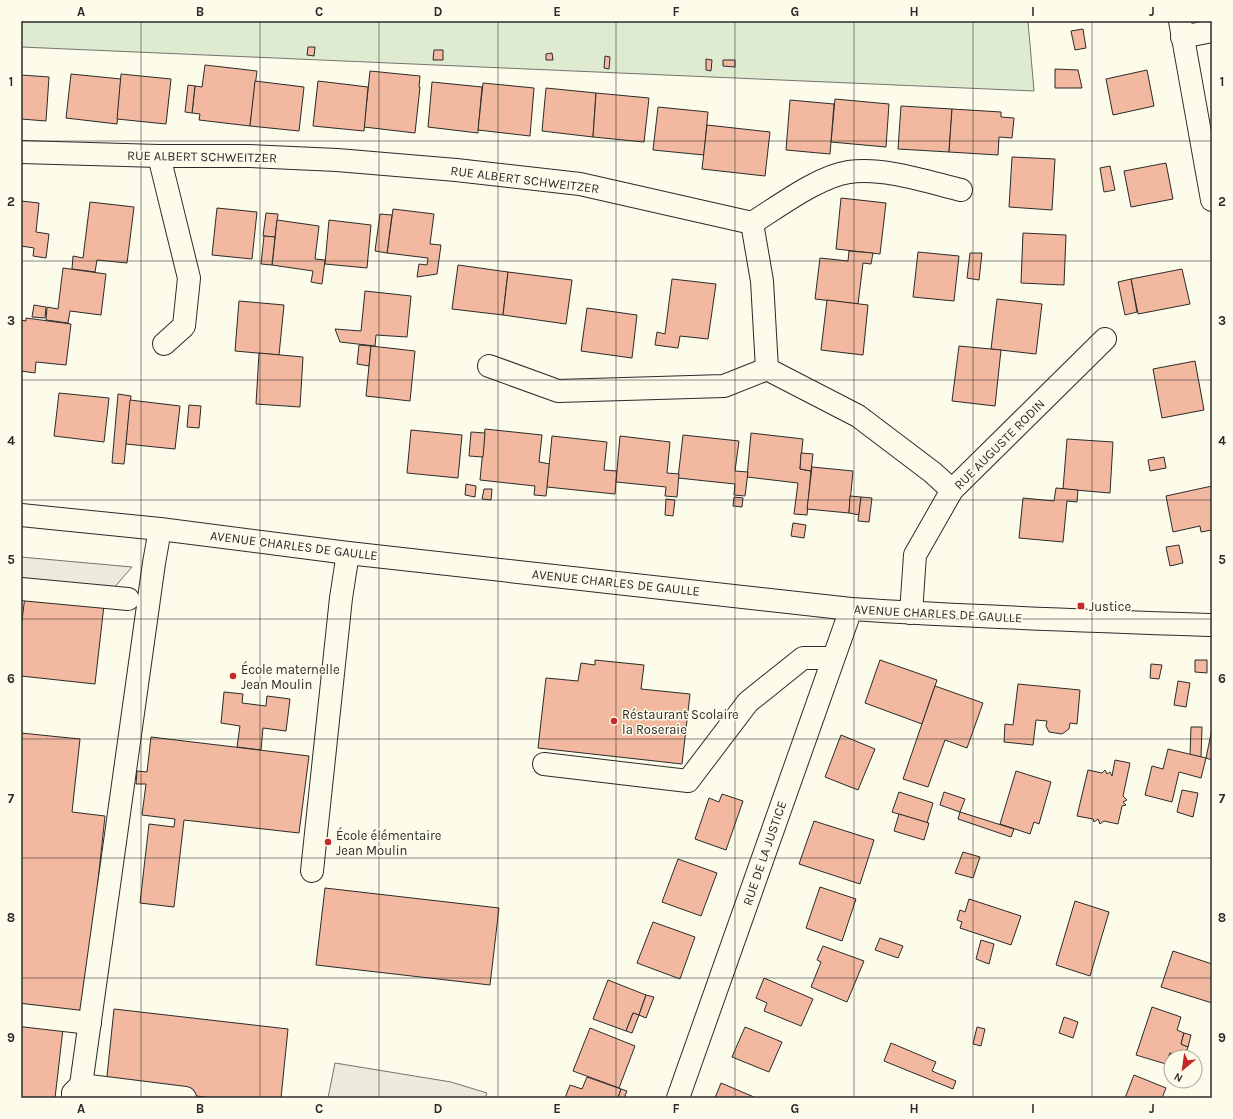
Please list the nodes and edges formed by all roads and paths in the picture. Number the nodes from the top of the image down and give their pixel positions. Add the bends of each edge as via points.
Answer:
1 (1181, 29) edge
2 (1212, 31) edge
3 (21, 152) edge
4 (159, 156) junction
5 (961, 190) dead end
6 (1212, 200) edge
7 (752, 223) junction
8 (1105, 339) dead end
9 (164, 344) dead end
10 (489, 366) dead end
11 (767, 368) junction
12 (952, 490) junction
13 (21, 515) edge
14 (160, 529) junction
15 (348, 553) junction
16 (21, 588) edge
17 (128, 598) dead end
18 (851, 609) junction
19 (911, 613) junction
20 (1212, 625) edge
21 (833, 658) junction
22 (544, 764) dead end
23 (312, 871) dead end
24 (21, 1015) edge
25 (90, 1023) junction
26 (77, 1091) edge
27 (185, 1098) edge
28 (678, 1098) edge

1 - 2 street
1 - 6 street
3 - 4 street, RUE ALBERT SCHWEITZER
4 - 7 street, RUE ALBERT SCHWEITZER via 250,156 337,160 580,184
4 - 9 street via 189,278 184,326
5 - 7 street via 901,175 849,172 820,181
7 - 11 street via 762,281
8 - 12 street, RUE AUGUSTE RODIN
10 - 11 street via 558,392 724,386
11 - 12 street via 858,416
12 - 19 street, RUE AUGUSTE RODIN via 915,555
13 - 14 street, AVENUE CHARLES DE GAULLE
14 - 15 street, AVENUE CHARLES DE GAULLE
14 - 25 street
15 - 18 street, AVENUE CHARLES DE GAULLE
15 - 23 street
16 - 17 street
18 - 19 street, AVENUE CHARLES DE GAULLE
18 - 21 street, RUE DE LA JUSTICE
19 - 20 street, AVENUE CHARLES DE GAULLE
21 - 22 street via 803,658 748,702 688,782
21 - 28 street, RUE DE LA JUSTICE
24 - 25 street
25 - 26 street
26 - 27 street

